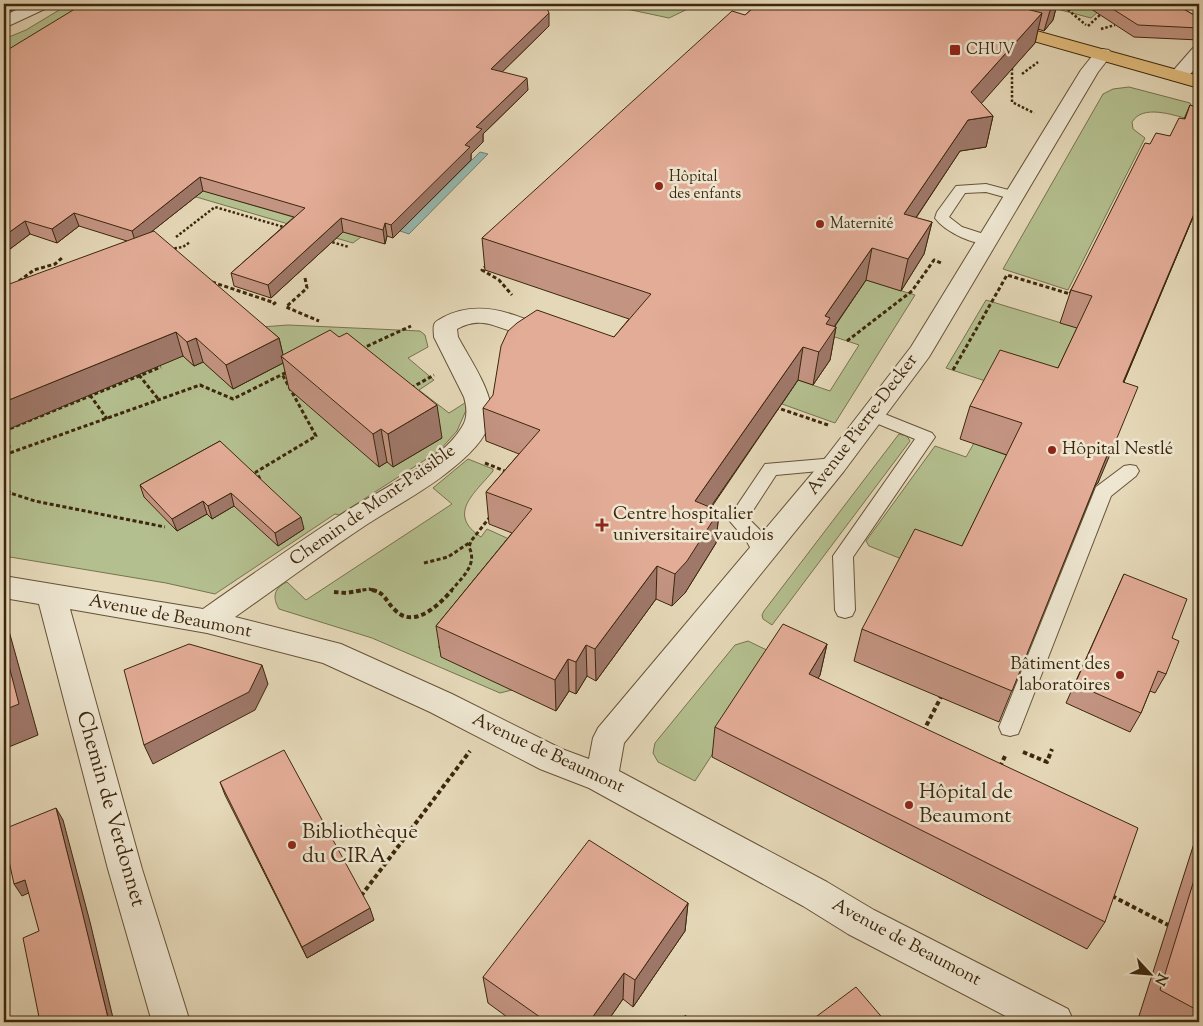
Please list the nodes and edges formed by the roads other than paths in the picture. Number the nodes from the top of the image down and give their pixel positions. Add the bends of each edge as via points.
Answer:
1 (42, 4) edge
2 (988, 22) edge
3 (4, 23) edge
4 (1101, 42) junction
5 (1199, 52) edge
6 (1179, 76) junction
7 (1199, 82) edge
8 (1015, 196) junction
9 (988, 240) junction
10 (530, 329) edge
11 (872, 415) junction
12 (835, 464) junction
13 (1130, 471) dead end
14 (763, 553) junction
15 (4, 587) edge
16 (51, 594) junction
17 (845, 610) dead end
18 (207, 621) junction
19 (1010, 727) edge
20 (601, 778) junction
21 (171, 1022) edge
22 (1055, 1022) edge

1 - 3 street
2 - 4 main road
4 - 6 main road
4 - 8 street, Avenue Pierre-Decker via 1090,70
5 - 6 street
6 - 7 main road
8 - 9 street, Avenue Pierre-Decker
8 - 9 lane via 986,188 961,189 944,212 942,218 947,225 958,232
9 - 11 street, Avenue Pierre-Decker via 920,350
10 - 18 street, Chemin de Mont-Paisible via 488,315 460,317 445,326 444,331 457,362 480,408 473,432 443,462
11 - 12 street, Avenue Pierre-Decker
11 - 17 lane via 926,437 843,556
12 - 14 street, Avenue Pierre-Decker
12 - 14 lane via 771,469 737,519 754,535
13 - 19 lane via 1103,492
14 - 20 street, Avenue Pierre-Decker via 609,738
15 - 16 street, Avenue de Beaumont
16 - 18 street, Avenue de Beaumont
16 - 21 street, Chemin de Verdonnet via 125,869
18 - 20 street, Avenue de Beaumont via 330,653 441,703 551,759
20 - 22 street, Avenue de Beaumont via 861,922

